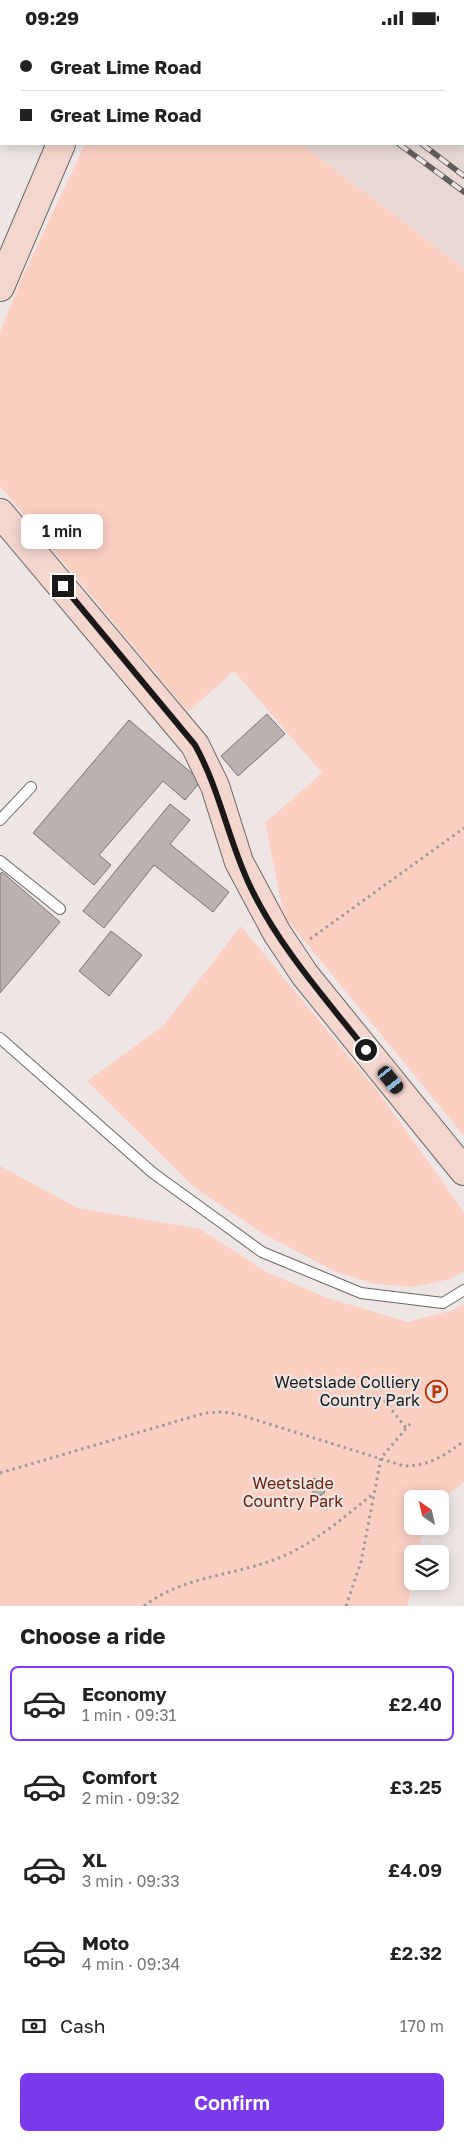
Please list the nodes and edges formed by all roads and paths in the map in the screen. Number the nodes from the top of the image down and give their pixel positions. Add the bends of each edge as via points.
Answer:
1 (61, 145) edge
2 (0, 287) edge
3 (0, 513) edge
4 (31, 787) dead end
5 (0, 821) edge
6 (464, 828) edge
7 (0, 861) edge
8 (60, 909) dead end
9 (290, 953) junction
10 (0, 1038) edge
11 (464, 1171) edge
12 (464, 1290) edge
13 (391, 1396) dead end
14 (410, 1424) dead end
15 (406, 1428) junction
16 (464, 1441) edge
17 (380, 1458) junction
18 (0, 1473) edge
19 (373, 1494) junction
20 (144, 1606) edge
21 (346, 1606) edge

1 - 2 main road
3 - 9 main road via 195,745 212,777 251,889
4 - 5 lane
6 - 9 path
7 - 8 lane
9 - 11 main road
10 - 12 lane via 153,1173 262,1252 362,1293 443,1303
13 - 15 path via 385,1401
14 - 15 path
15 - 17 path
16 - 17 path via 437,1460 420,1466 404,1466
17 - 18 path via 222,1411 188,1417
17 - 19 path
19 - 20 path via 326,1532 282,1557 186,1583
19 - 21 path via 361,1561

